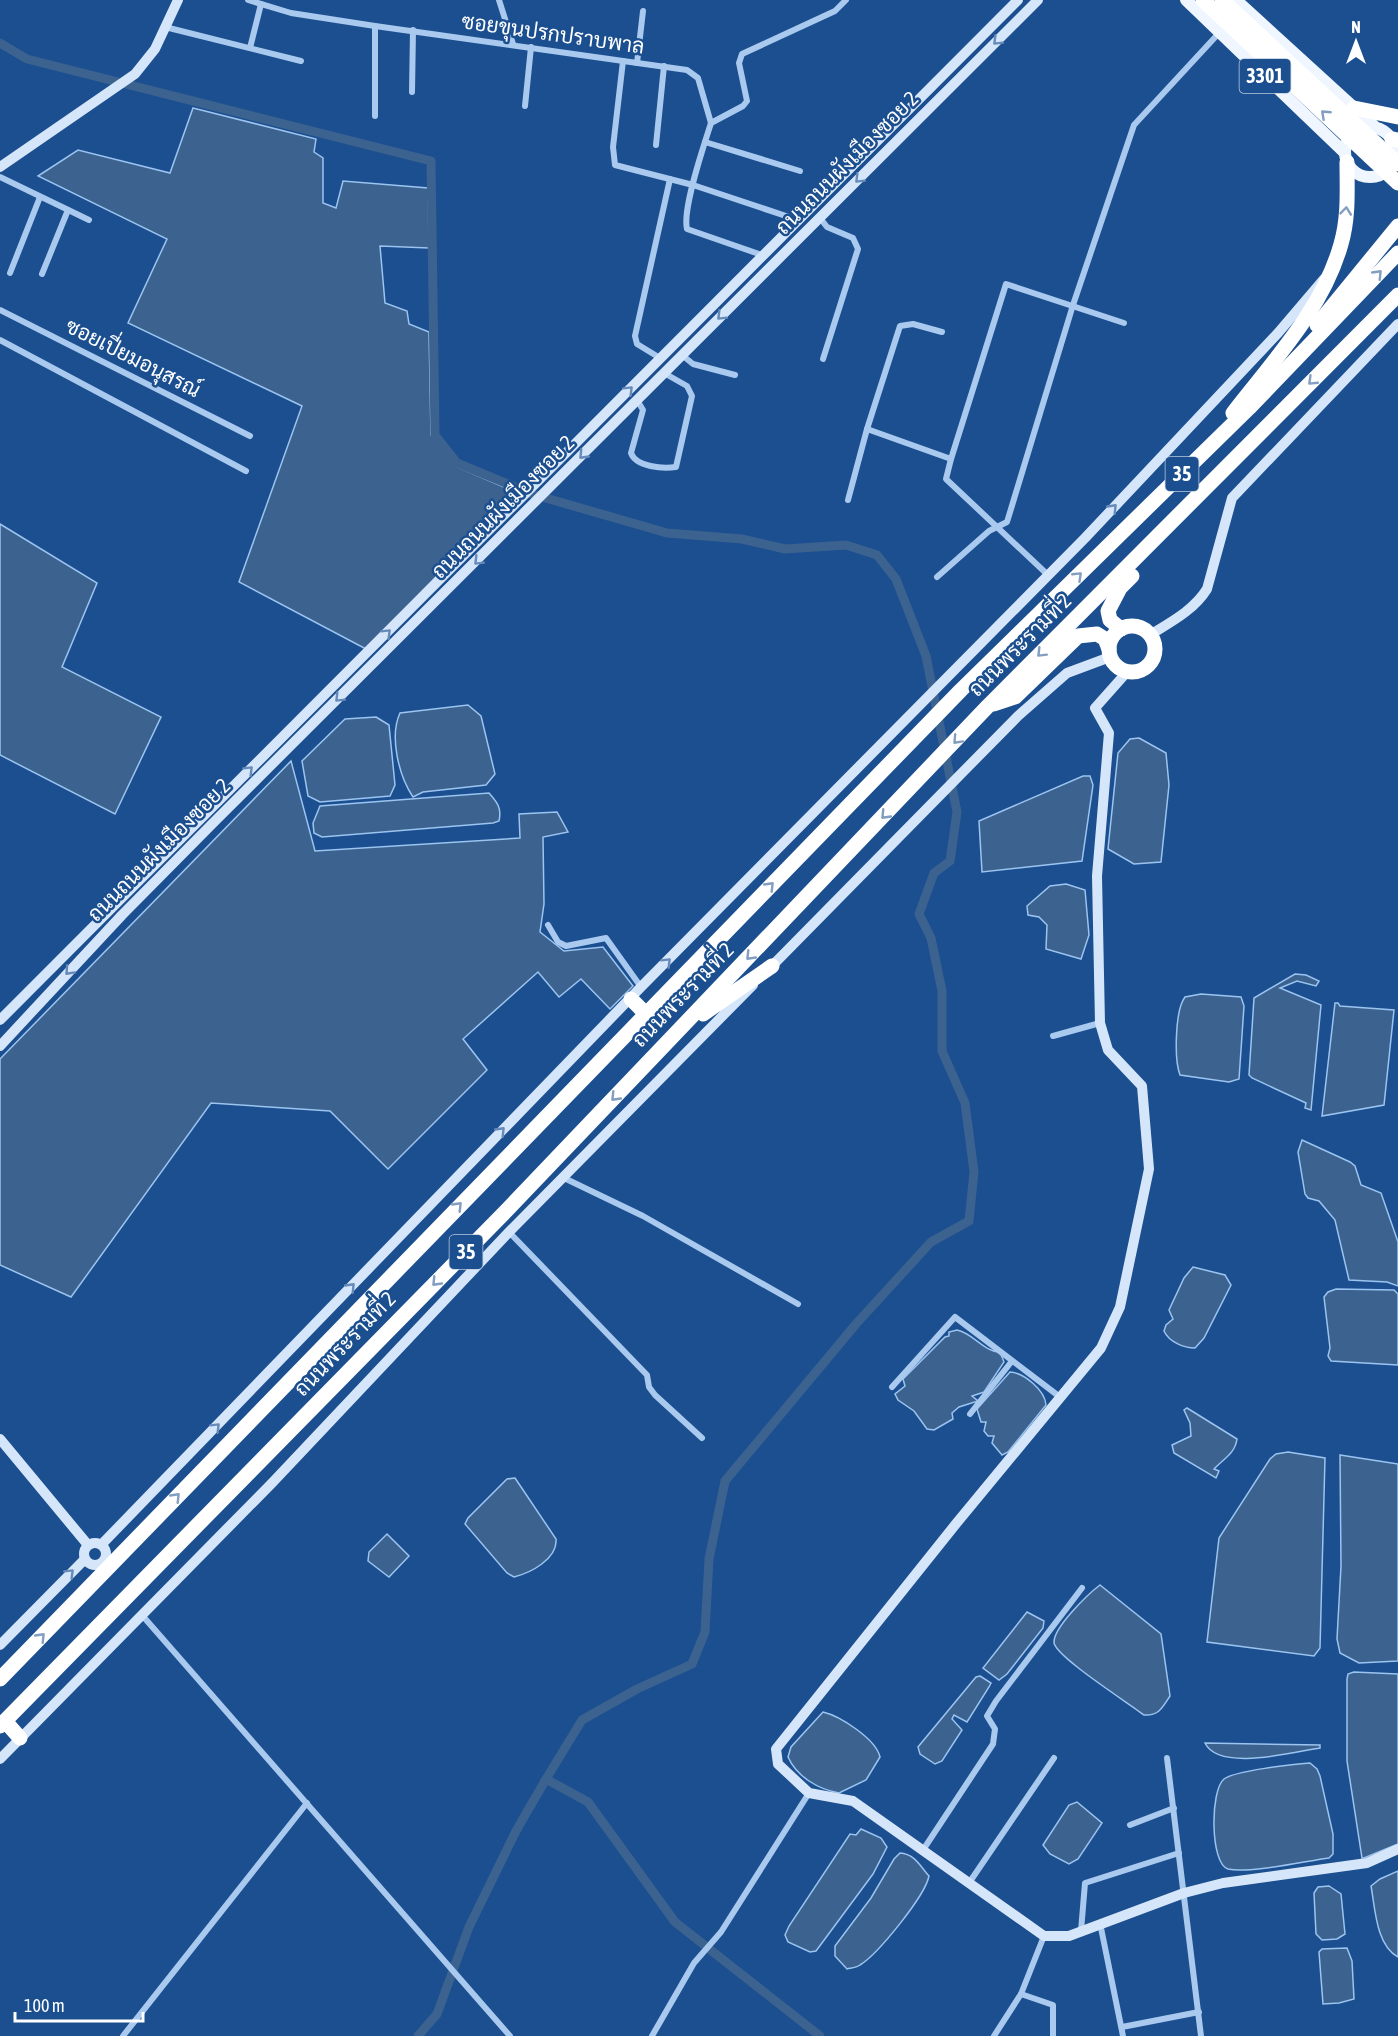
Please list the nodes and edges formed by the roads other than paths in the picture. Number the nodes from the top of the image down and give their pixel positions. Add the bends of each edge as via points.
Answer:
1 (177, 0) edge
2 (248, 0) edge
3 (499, 0) edge
4 (846, 0) edge
5 (1019, 0) edge
6 (1038, 0) edge
7 (1186, 0) edge
8 (1203, 0) edge
9 (1222, 0) edge
10 (1236, 0) edge
11 (261, 4) junction
12 (1029, 9) junction
13 (643, 11) dead end
14 (375, 26) junction
15 (165, 27) junction
16 (413, 30) junction
17 (1220, 32) junction
18 (513, 44) junction
19 (531, 47) junction
20 (250, 48) junction
21 (623, 60) junction
22 (301, 61) dead end
23 (638, 63) junction
24 (664, 66) junction
25 (412, 92) dead end
26 (525, 106) dead end
27 (1353, 108) junction
28 (375, 116) dead end
29 (1398, 117) edge
30 (711, 123) junction
31 (1374, 126) junction
32 (1395, 139) edge
33 (705, 142) junction
34 (656, 145) dead end
35 (1346, 157) junction
36 (1397, 162) edge
37 (0, 167) edge
38 (800, 171) dead end
39 (1384, 173) junction
40 (0, 177) edge
41 (670, 179) junction
42 (693, 185) junction
43 (1398, 185) edge
44 (40, 197) junction
45 (68, 210) junction
46 (820, 218) junction
47 (89, 220) dead end
48 (798, 220) junction
49 (1398, 226) edge
50 (1398, 253) edge
51 (762, 255) junction
52 (10, 273) dead end
53 (42, 274) dead end
54 (1329, 275) junction
55 (1398, 295) edge
56 (1072, 305) junction
57 (1398, 309) edge
58 (0, 310) edge
59 (1124, 323) dead end
60 (1398, 324) edge
61 (942, 332) dead end
62 (0, 340) edge
63 (682, 355) junction
64 (660, 358) junction
65 (823, 359) dead end
66 (1335, 359) junction
67 (664, 373) junction
68 (735, 375) dead end
69 (637, 400) junction
70 (1250, 408) junction
71 (1267, 425) junction
72 (867, 429) junction
73 (250, 436) dead end
74 (1201, 456) junction
75 (951, 459) junction
76 (246, 471) dead end
77 (1198, 495) junction
78 (848, 500) dead end
79 (998, 528) junction
80 (1048, 575) junction
81 (937, 577) dead end
82 (1121, 629) junction
83 (1150, 635) junction
84 (1109, 653) junction
85 (1127, 672) junction
86 (988, 706) junction
87 (548, 925) dead end
88 (80, 940) junction
89 (90, 949) junction
90 (772, 966) junction
91 (636, 993) junction
92 (646, 1014) junction
93 (0, 1020) edge
94 (1100, 1023) junction
95 (1053, 1036) dead end
96 (671, 1038) junction
97 (0, 1046) edge
98 (564, 1178) junction
99 (509, 1232) junction
100 (798, 1304) dead end
101 (1012, 1361) junction
102 (892, 1387) dead end
103 (1060, 1397) junction
104 (970, 1414) dead end
105 (0, 1438) edge
106 (702, 1438) dead end
107 (88, 1545) junction
108 (106, 1556) junction
109 (85, 1558) junction
110 (1082, 1588) dead end
111 (141, 1614) junction
112 (0, 1645) edge
113 (0, 1679) edge
114 (3, 1724) edge
115 (20, 1738) junction
116 (1054, 1758) dead end
117 (1167, 1758) dead end
118 (0, 1759) edge
119 (809, 1793) junction
120 (307, 1803) junction
121 (1174, 1808) junction
122 (1130, 1825) dead end
123 (1398, 1849) edge
124 (923, 1850) junction
125 (1179, 1853) junction
126 (969, 1883) junction
127 (1184, 1893) junction
128 (1100, 1923) junction
129 (1082, 1931) junction
130 (1044, 1936) junction
131 (1021, 1994) junction
132 (1199, 2012) junction
133 (1122, 2027) junction
134 (123, 2036) edge
135 (510, 2036) edge
136 (652, 2036) edge
137 (994, 2036) edge
138 (1053, 2036) edge
139 (1123, 2036) edge
140 (1201, 2036) edge

1 - 15 street
2 - 11 street, ซอยขุนปรกปราบพาล
3 - 18 street
4 - 30 street via 836,11 742,54 739,63 747,101
5 - 12 street
5 - 48 street, ถนนถนนผังเมืองซอย 2
6 - 12 street, ถนนถนนผังเมืองซอย 2
7 - 17 main road, 3301
43 -> 8 highway, bridge
9 - 36 highway, bridge
10 - 27 main road, 3301
11 - 14 street, ซอยขุนปรกปราบพาล via 291,13
11 - 20 street
12 -> 46 street, ถนนถนนผังเมืองซอย 2
13 - 23 street
14 - 16 street, ซอยขุนปรกปราบพาล
14 - 28 street
15 - 20 street
15 - 37 street via 155,49 135,74
16 - 18 street, ซอยขุนปรกปราบพาล
16 - 25 street
17 - 35 main road, 3301
17 - 56 street via 1134,125
18 - 19 street, ซอยขุนปรกปราบพาล
19 - 21 street, ซอยขุนปรกปราบพาล
19 - 26 street
20 - 22 street
21 - 23 street, ซอยขุนปรกปราบพาล
21 - 41 street via 612,147 615,165
23 - 24 street, ซอยขุนปรกปราบพาล
24 - 30 street, ซอยขุนปรกปราบพาล via 694,73
24 - 34 street
27 - 29 highway
27 - 31 main road, 3301
30 - 33 street
31 - 32 main road
31 - 35 main road via 1353,133 1346,146
32 - 36 main road
33 - 38 street
33 - 42 street
35 - 39 main road via 1359,174 1367,177
54 -> 35 highway via 1341,244 1347,208
36 - 39 main road
39 - 43 highway
40 - 44 street
41 - 42 street
41 - 64 street via 635,336 637,344
42 - 48 street
42 - 51 street via 687,229
44 - 45 street
44 - 52 street
45 - 47 street
45 - 53 street
46 -> 63 street, ถนนถนนผังเมืองซอย 2
46 - 65 street via 827,227 853,238 858,249
48 - 51 street, ถนนถนนผังเมืองซอย 2
49 - 70 highway
70 -> 50 highway, ถนนพระรามที่ 2 / 35
51 - 64 street, ถนนถนนผังเมืองซอย 2
54 - 74 highway via 1311,312
80 -> 54 street, ถนนพระรามที่ 2 / 35 via 1218,399
55 - 66 highway, ถนนพระรามที่ 2 / 35
56 - 59 street
56 - 75 street via 1006,284
56 - 79 street via 1014,505 1007,522
57 - 66 highway
58 - 73 street, ซอยเปี่ยมอนุสรณ์
60 - 83 street via 1232,498 1207,589 1181,616
61 - 72 street via 913,324 900,326
62 - 76 street
63 - 67 street, ถนนถนนผังเมืองซอย 2
63 - 68 street via 693,364
88 -> 64 street, ถนนถนนผังเมืองซอย 2
66 -> 71 highway, ถนนพระรามที่ 2 / 35
67 - 69 street, ถนนถนนผังเมืองซอย 2
67 - 69 street via 687,386 692,396 676,467 667,469 633,458 642,410
69 -> 89 street, ถนนถนนผังเมืองซอย 2
70 - 71 highway
70 - 74 highway, ถนนพระรามที่ 2 / 35
71 - 77 highway, ถนนพระรามที่ 2 / 35
72 - 75 street
72 - 78 street
92 -> 74 highway, ถนนพระรามที่ 2 / 35 via 961,690
75 - 79 street via 946,479
77 - 82 highway via 1170,535 1120,588 1108,610 1110,620
77 -> 86 highway, ถนนพระรามที่ 2 / 35
79 - 80 street
79 - 81 street via 989,531
91 -> 80 street, ถนนพระรามที่ 2 / 35
82 - 83 highway via 1136,627
82 - 84 highway via 1110,641
83 - 85 highway via 1155,650 1153,658 1143,670
84 - 85 highway via 1114,664
84 - 86 highway via 1105,639 1097,634 1078,636 1015,697
84 - 90 street, ถนนพระรามที่ 2 / 35 via 1067,673 966,766
85 - 94 street via 1095,708 1109,733 1097,876
86 -> 96 highway, ถนนพระรามที่ 2 / 35
87 - 91 street via 558,942 566,946 606,938
88 - 89 street
88 - 93 street, ถนนถนนผังเมืองซอย 2
89 -> 97 street, ถนนถนนผังเมืองซอย 2
90 - 96 highway
90 - 98 street, ถนนพระรามที่ 2 / 35
91 - 92 highway
108 -> 91 street, ถนนพระรามที่ 2 / 35
108 -> 92 highway, ถนนพระรามที่ 2 / 35
94 - 95 street
94 - 103 street via 1108,1050 1142,1086 1149,1169 1120,1307 1101,1348
96 -> 114 highway, ถนนพระรามที่ 2 / 35
98 - 99 street, ถนนพระรามที่ 2 / 35
98 - 100 street via 643,1216
99 - 106 street via 648,1375 649,1387 655,1395
99 - 111 street, ถนนพระรามที่ 2 / 35 via 273,1482
101 - 102 street via 955,1317
101 - 103 street
101 - 104 street
103 - 119 street via 776,1749 778,1764
105 - 107 street
107 - 108 street via 95,1542
107 - 109 street
108 - 109 street via 101,1564 93,1565
113 -> 108 highway, ถนนพระรามที่ 2 / 35
112 -> 109 street
110 - 124 street via 996,1701 987,1716 995,1729 993,1743
111 - 115 street, ถนนพระรามที่ 2 / 35
111 - 120 street
114 - 115 highway
115 - 118 street, ถนนพระรามที่ 2 / 35
116 - 126 street
117 - 121 street
119 - 124 street via 853,1801
119 - 136 street via 721,1932 694,1963
120 - 134 street
120 - 135 street
121 - 122 street
121 - 125 street
123 - 127 street via 1367,1863 1223,1883
124 - 126 street
125 - 127 street
125 - 129 street via 1085,1883
126 - 130 street
127 - 128 street
127 - 132 street
128 - 129 street
128 - 133 street
129 - 130 street via 1069,1936
130 - 131 street
131 - 137 street
131 - 138 street via 1053,2005
132 - 133 street
132 - 140 street
133 - 139 street

